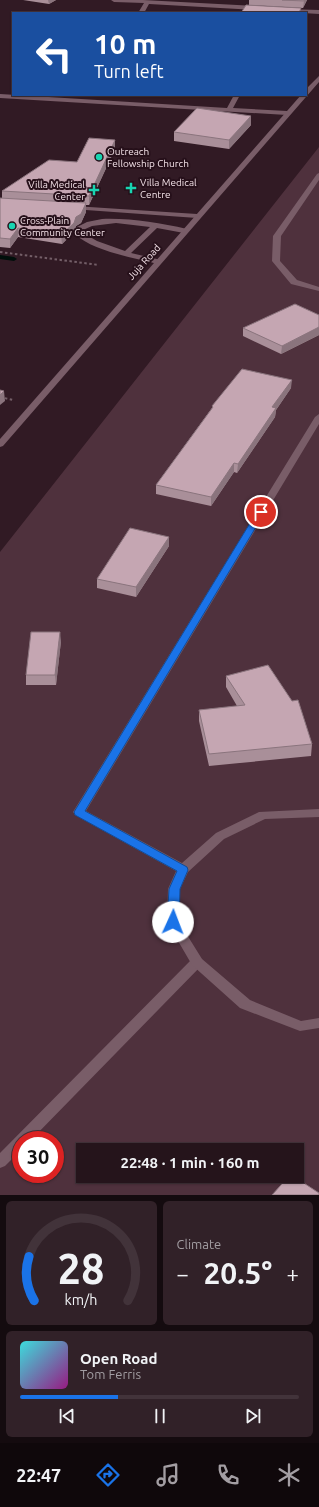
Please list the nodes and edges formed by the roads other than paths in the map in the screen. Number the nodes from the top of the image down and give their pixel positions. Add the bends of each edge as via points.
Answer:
1 (114, 0) edge
2 (147, 2) junction
3 (200, 5) junction
4 (263, 9) edge
5 (279, 10) edge
6 (142, 12) edge
7 (196, 12) edge
8 (319, 12) edge
9 (319, 78) edge
10 (307, 92) edge
11 (0, 96) edge
12 (236, 96) edge
13 (303, 96) edge
14 (229, 110) junction
15 (287, 113) junction
16 (319, 175) edge
17 (63, 207) edge
18 (197, 216) junction
19 (156, 225) junction
20 (184, 231) junction
21 (127, 253) junction
22 (158, 262) junction
23 (319, 289) edge
24 (319, 417) edge
25 (0, 444) edge
26 (319, 813) edge
27 (183, 870) junction
28 (197, 962) junction
29 (319, 1023) edge
30 (30, 1131) edge
31 (12, 1149) edge
32 (0, 1162) edge

1 - 2 street
2 - 3 street
2 - 6 street
3 - 4 street
3 - 7 street
5 - 8 street
9 - 10 street
11 - 14 street
12 - 14 street
13 - 15 street, Juja Road
14 - 15 street
15 - 18 street, Juja Road
16 - 23 street via 277,236 276,261 294,282
17 - 18 street
18 - 20 street, Juja Road
19 - 20 street
19 - 21 street
19 - 21 street via 102,221 91,223 80,230 79,234 98,245
20 - 22 street, Juja Road
21 - 22 street
22 - 25 street, Juja Road
24 - 27 street via 79,812
26 - 27 street via 263,815 220,836
27 - 28 street via 174,889 173,922
28 - 29 street via 245,1004 300,1026
28 - 30 street
31 - 32 street

